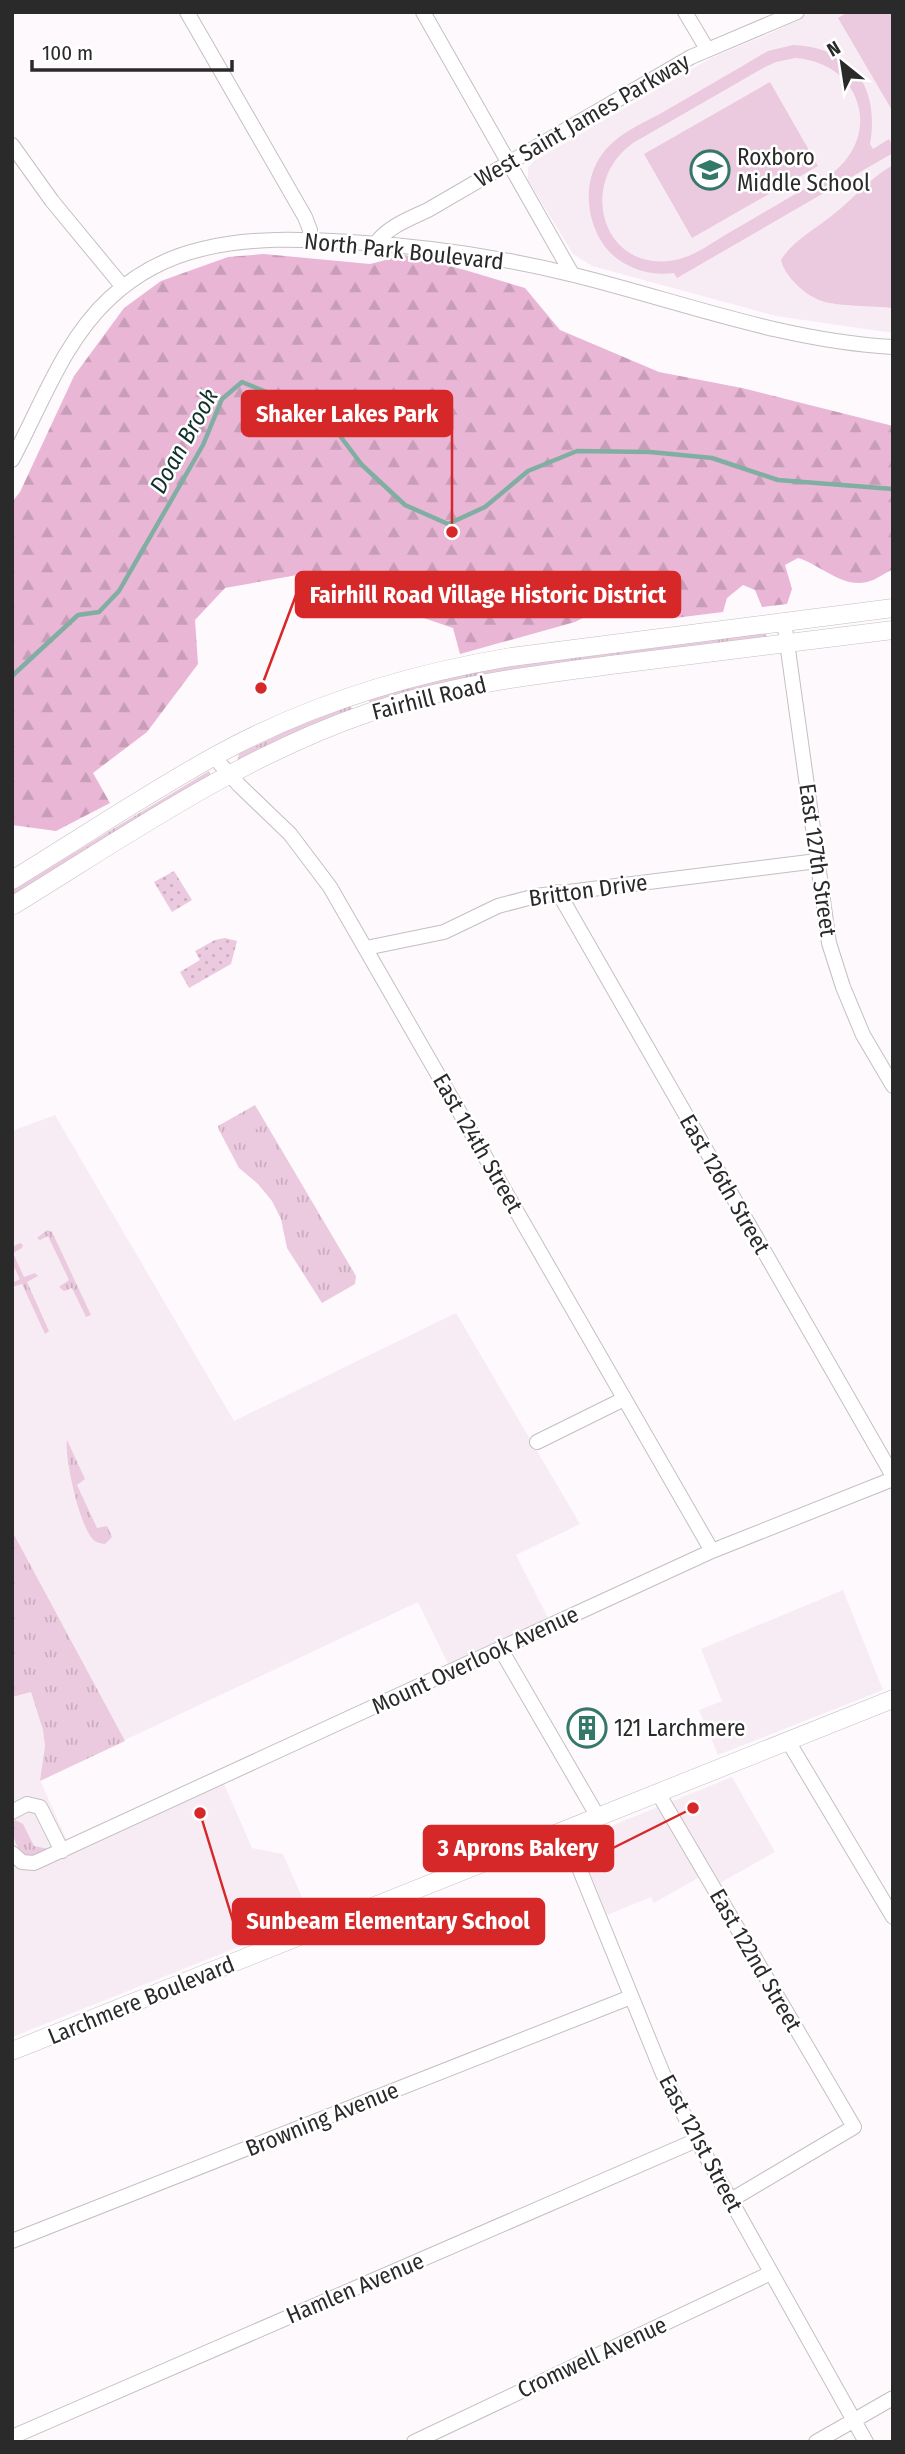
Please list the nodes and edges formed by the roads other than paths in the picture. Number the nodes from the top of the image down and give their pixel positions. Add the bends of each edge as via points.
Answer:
1 (187, 12) edge
2 (423, 12) edge
3 (685, 12) edge
4 (797, 12) edge
5 (706, 49) junction
6 (12, 145) edge
7 (510, 163) junction
8 (310, 239) junction
9 (376, 243) junction
10 (572, 274) junction
11 (122, 287) junction
12 (893, 346) edge
13 (12, 460) edge
14 (893, 608) edge
15 (784, 621) junction
16 (893, 630) edge
17 (787, 643) junction
18 (356, 695) junction
19 (364, 714) junction
20 (214, 757) junction
21 (229, 774) junction
22 (817, 861) junction
23 (12, 880) edge
24 (558, 892) junction
25 (12, 906) edge
26 (366, 948) junction
27 (893, 1086) edge
28 (624, 1399) junction
29 (537, 1442) dead end
30 (893, 1477) edge
31 (712, 1551) junction
32 (500, 1648) junction
33 (893, 1699) edge
34 (788, 1741) junction
35 (658, 1793) junction
36 (12, 1812) edge
37 (598, 1817) junction
38 (564, 1830) junction
39 (62, 1851) junction
40 (12, 1853) edge
41 (893, 1917) edge
42 (631, 1997) junction
43 (12, 2051) edge
44 (697, 2140) junction
45 (730, 2200) junction
46 (12, 2241) edge
47 (771, 2273) junction
48 (893, 2398) edge
49 (853, 2420) junction
50 (12, 2437) edge
51 (414, 2442) edge
52 (816, 2442) edge
53 (866, 2442) edge

1 - 8 street via 305,217
2 - 7 street
3 - 5 street
4 - 5 street, West Saint James Parkway
5 - 7 street, West Saint James Parkway
6 - 11 street
7 - 9 street, West Saint James Parkway via 399,223
7 - 10 street
8 - 9 street, North Park Boulevard
8 - 11 street, North Park Boulevard via 204,248 160,264
9 - 10 street, North Park Boulevard via 450,251
10 - 12 street, North Park Boulevard via 774,329
11 - 13 street, North Park Boulevard via 96,312 68,352
14 - 15 main road, Fairhill Road
15 - 17 street, East 127th Street
15 - 18 main road, Fairhill Road via 462,665
16 - 17 main road, Fairhill Road
17 - 19 main road, Fairhill Road via 485,683
17 - 22 street, East 127th Street
18 - 19 main road
18 - 20 main road, Fairhill Road
19 - 21 main road, Fairhill Road
20 - 21 street, East 124th Street
20 - 23 main road, Fairhill Road
21 - 25 main road, Fairhill Road
21 - 26 street, East 124th Street via 305,851
22 - 24 street, Britton Drive
22 - 27 street, East 127th Street via 829,943 843,987 863,1035
24 - 26 street, Britton Drive via 498,906 435,934
24 - 30 street, East 126th Street
26 - 28 street, East 124th Street
28 - 29 street
28 - 31 street, East 124th Street
30 - 31 street, Mount Overlook Avenue
31 - 32 street, Mount Overlook Avenue
32 - 37 street
32 - 39 street, Mount Overlook Avenue
33 - 34 main road, Larchmere Boulevard
34 - 35 main road, Larchmere Boulevard
34 - 41 street
35 - 37 main road, Larchmere Boulevard
35 - 45 street, East 122nd Street via 854,2127
36 - 39 street via 27,1804 40,1807
37 - 38 main road, Larchmere Boulevard
38 - 42 street, East 121st Street
38 - 43 main road, Larchmere Boulevard
39 - 40 street, Mount Overlook Avenue via 28,1864
42 - 44 street, East 121st Street
42 - 46 street, Browning Avenue
44 - 45 street, East 121st Street
44 - 50 street, Hamlen Avenue
45 - 47 street, East 121st Street
47 - 49 street, East 121st Street
47 - 51 street, Cromwell Avenue
48 - 49 street
49 - 52 street
49 - 53 street, East 121st Street

